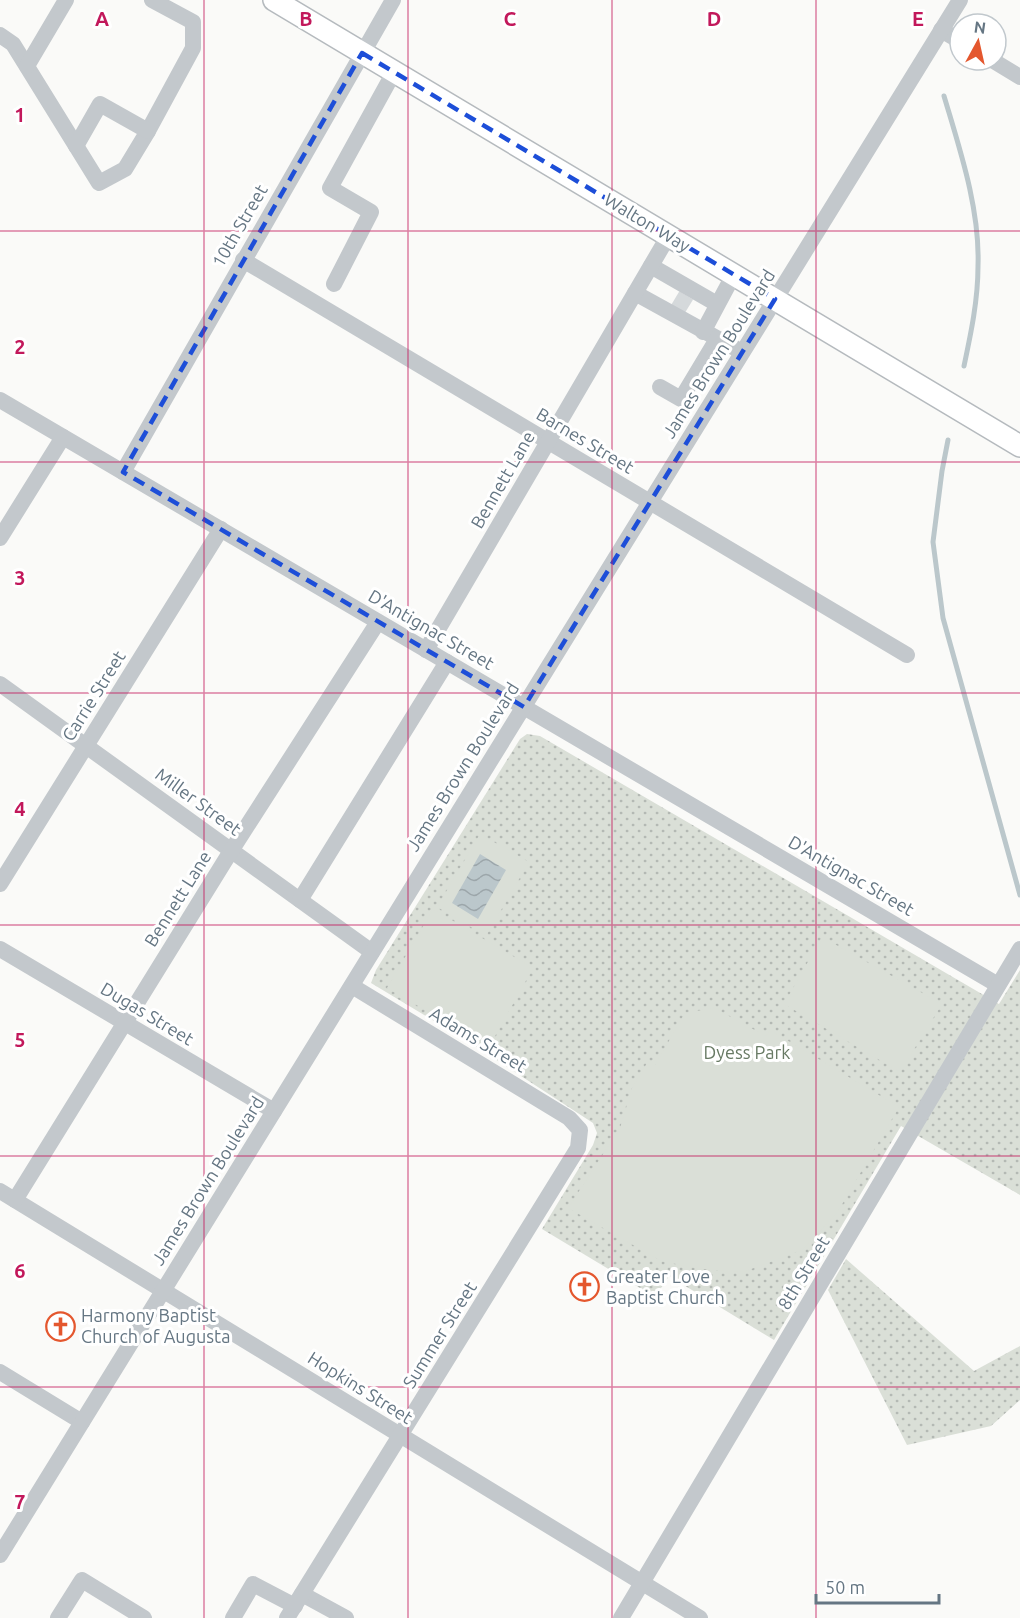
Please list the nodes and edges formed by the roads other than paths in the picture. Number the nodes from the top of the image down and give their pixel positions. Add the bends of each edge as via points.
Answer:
1 (66, 0) edge
2 (274, 0) edge
3 (393, 0) edge
4 (960, 0) edge
5 (154, 1) edge
6 (941, 30) junction
7 (948, 34) edge
8 (0, 35) edge
9 (362, 53) junction
10 (27, 66) junction
11 (394, 72) junction
12 (148, 130) junction
13 (76, 146) junction
14 (669, 236) junction
15 (243, 260) junction
16 (651, 266) junction
17 (734, 274) junction
18 (334, 284) dead end
19 (635, 293) junction
20 (775, 299) junction
21 (682, 302) junction
22 (717, 304) junction
23 (710, 336) junction
24 (742, 352) junction
25 (695, 376) junction
26 (660, 387) dead end
27 (719, 390) junction
28 (0, 400) edge
29 (63, 437) junction
30 (548, 442) junction
31 (1020, 446) edge
32 (123, 472) junction
33 (650, 502) junction
34 (221, 530) junction
35 (0, 538) edge
36 (378, 622) junction
37 (426, 650) junction
38 (907, 655) dead end
39 (447, 662) junction
40 (0, 684) edge
41 (524, 707) junction
42 (86, 744) junction
43 (231, 851) junction
44 (0, 884) edge
45 (300, 900) junction
46 (0, 949) edge
47 (1020, 949) edge
48 (372, 952) junction
49 (1003, 978) junction
50 (352, 986) junction
51 (124, 1023) junction
52 (274, 1112) junction
53 (580, 1130) joint
54 (0, 1191) edge
55 (15, 1200) junction
56 (164, 1289) junction
57 (0, 1372) edge
58 (82, 1422) junction
59 (401, 1435) junction
60 (0, 1555) edge
61 (642, 1583) junction
62 (295, 1606) edge
63 (118, 1612) edge
64 (58, 1618) edge
65 (144, 1618) edge
66 (233, 1618) edge
67 (346, 1618) edge
68 (621, 1618) edge
69 (700, 1618) edge

1 - 10 street
2 - 9 main road, Walton Way
3 - 9 street, 10th Street
4 - 6 street, James Brown Boulevard
5 - 12 street via 193,22 193,48
6 - 7 street
6 - 20 street, James Brown Boulevard
8 - 10 street via 14,44
9 - 11 main road, Walton Way
9 - 15 street, 10th Street
10 - 13 street
11 - 14 main road, Walton Way
11 - 18 street via 330,188 371,212
12 - 13 street via 100,104
12 - 13 street via 125,169 99,183
14 - 16 street, Bennett Lane
14 - 17 main road, Walton Way
15 - 30 street, Barnes Street
15 - 32 street, 10th Street
16 - 19 street, Bennett Lane
16 - 21 street
17 - 20 main road, Walton Way
17 - 22 street
19 - 21 street
19 - 30 street, Bennett Lane
20 - 24 street, James Brown Boulevard
20 - 31 main road, Walton Way
21 - 22 street
21 - 23 street
22 - 23 street
23 - 24 street
23 - 25 street
24 - 27 street, James Brown Boulevard
25 - 26 street via 681,399
25 - 27 street
27 - 33 street, James Brown Boulevard
28 - 29 street, D'Antignac Street
29 - 32 street, D'Antignac Street
29 - 35 street
30 - 33 street, Barnes Street
30 - 37 street, Bennett Lane
32 - 34 street, D'Antignac Street
33 - 38 street, Barnes Street
33 - 41 street, James Brown Boulevard
34 - 36 street, D'Antignac Street
34 - 42 street, Carrie Street
36 - 37 street, D'Antignac Street
36 - 43 street, Bennett Lane
37 - 39 street, D'Antignac Street
39 - 41 street, D'Antignac Street
39 - 45 street
40 - 42 street, Miller Street
41 - 48 street, James Brown Boulevard
41 - 49 street, D'Antignac Street
42 - 43 street, Miller Street
42 - 44 street, Carrie Street
43 - 45 street, Miller Street
43 - 51 street, Bennett Lane
45 - 48 street, Miller Street
46 - 51 street, Dugas Street
47 - 49 street, 8th Street
48 - 50 street, James Brown Boulevard
49 - 61 street, 8th Street
50 - 52 street, James Brown Boulevard
50 - 53 street, Adams Street via 568,1118
51 - 52 street, Dugas Street
51 - 55 street, Bennett Lane
52 - 56 street, James Brown Boulevard
53 - 59 street, Summer Street via 578,1148
54 - 55 street, Hopkins Street
55 - 56 street, Hopkins Street
56 - 58 street, James Brown Boulevard
56 - 59 street, Hopkins Street
57 - 58 street
58 - 60 street, James Brown Boulevard
59 - 61 street, Hopkins Street
59 - 62 street, Summer Street
61 - 68 street, 8th Street
61 - 69 street, Hopkins Street
62 - 66 street via 253,1584
62 - 67 street
63 - 64 street via 82,1580
63 - 65 street

